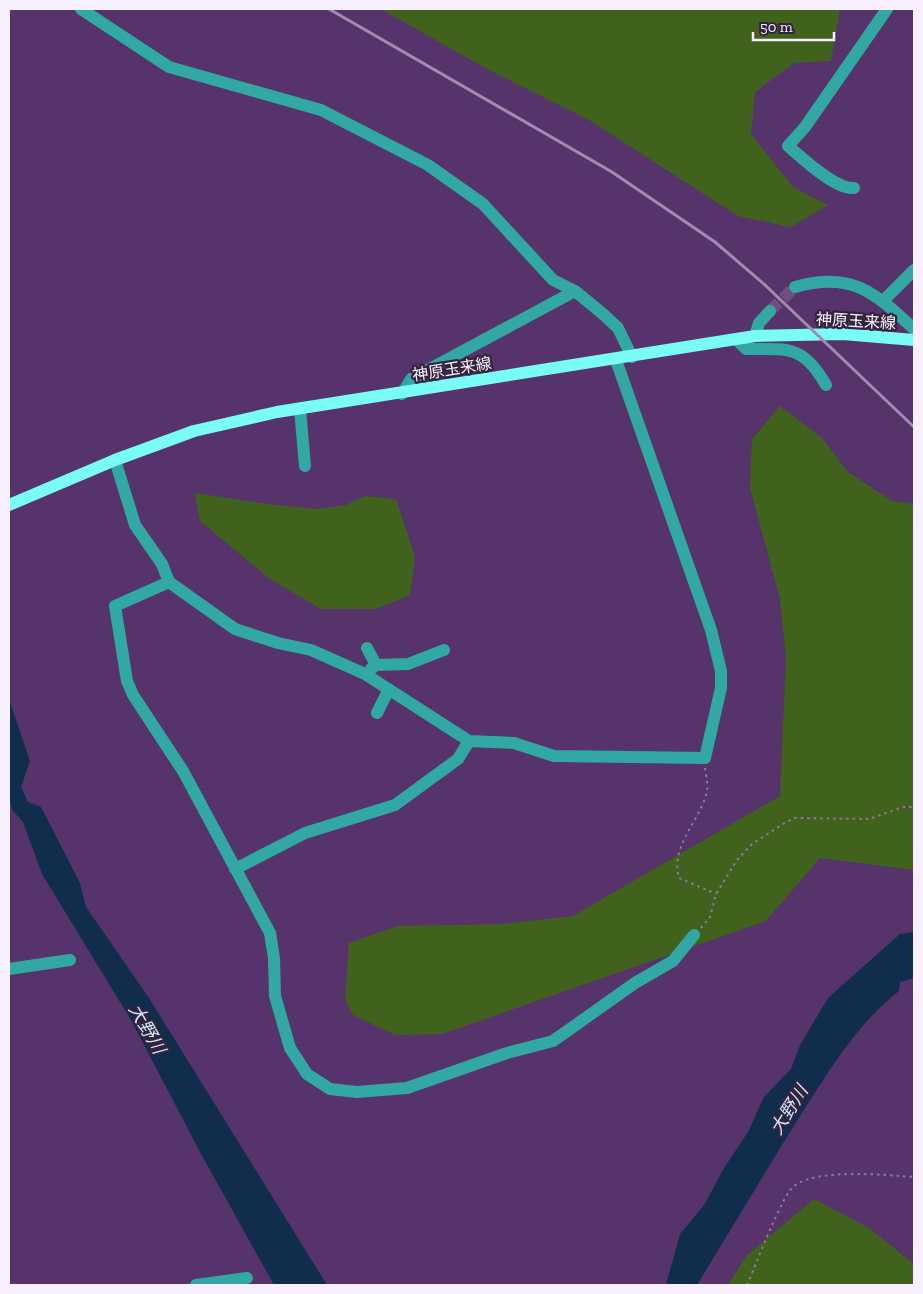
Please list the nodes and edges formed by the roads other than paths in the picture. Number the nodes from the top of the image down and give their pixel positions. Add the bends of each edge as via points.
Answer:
1 (80, 9) edge
2 (887, 9) edge
3 (854, 188) dead end
4 (914, 270) edge
5 (796, 287) tunnel mouth
6 (575, 291) junction
7 (883, 301) junction
8 (770, 311) tunnel mouth
9 (914, 329) edge
10 (754, 336) junction
11 (737, 340) junction
12 (914, 340) edge
13 (632, 357) junction
14 (616, 360) junction
15 (826, 385) dead end
16 (402, 394) junction
17 (300, 409) junction
18 (115, 460) junction
19 (305, 466) dead end
20 (9, 505) edge
21 (169, 582) junction
22 (367, 648) dead end
23 (444, 650) dead end
24 (376, 665) junction
25 (365, 674) junction
26 (389, 689) junction
27 (377, 713) dead end
28 (469, 741) junction
29 (235, 870) junction
30 (694, 935) road end
31 (70, 960) dead end
32 (9, 969) edge
33 (248, 1278) dead end
34 (196, 1285) edge

1 - 6 street via 169,67 321,110 428,165 483,204 553,280
2 - 3 street via 805,127 788,146 846,189
4 - 7 street
5 - 7 street via 828,280 844,281
6 - 13 street via 618,328
6 - 16 street via 411,379
7 - 9 street
8 - 10 street via 759,322
10 - 11 main road, 神原玉来線
10 - 12 main road, 神原玉来線 via 843,334
11 - 13 main road, 神原玉来線
11 - 15 street via 746,349 778,348 807,358
13 - 14 main road, 神原玉来線
14 - 16 main road, 神原玉来線
14 - 28 street via 711,630 721,672 704,758 554,756 514,743
16 - 17 main road, 神原玉来線
17 - 18 main road, 神原玉来線 via 194,431
17 - 19 street
18 - 20 main road, 神原玉来線
18 - 21 street via 134,525 162,564
21 - 25 street via 235,629 311,650
21 - 29 street via 115,606 127,681 183,770
22 - 24 street
23 - 24 street via 408,664
24 - 25 street
25 - 26 street
26 - 27 street
26 - 28 street
28 - 29 street via 458,758 395,805 305,833
29 - 30 street via 270,933 274,996 290,1048 307,1074 330,1089 357,1092 407,1088 506,1053 553,1041 673,961
31 - 32 street
33 - 34 street

